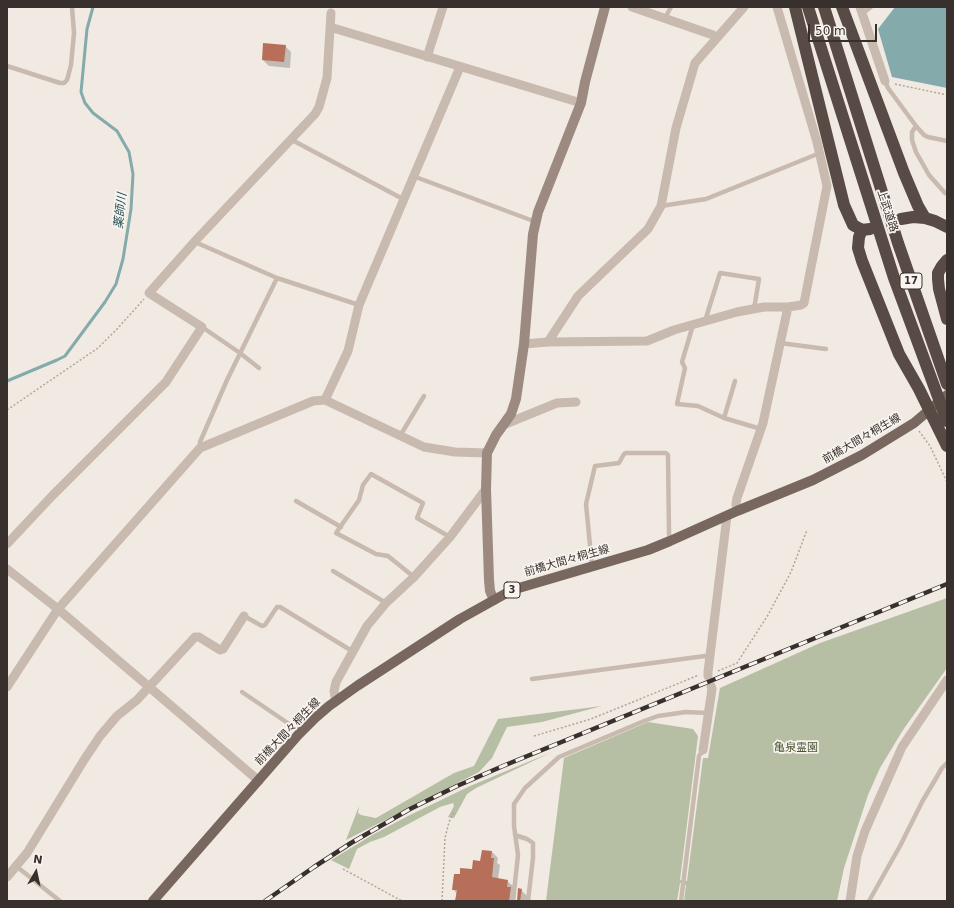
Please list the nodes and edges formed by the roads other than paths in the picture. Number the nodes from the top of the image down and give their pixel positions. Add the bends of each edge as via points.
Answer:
1 (72, 7) edge
2 (443, 7) edge
3 (605, 7) edge
4 (632, 7) edge
5 (671, 7) edge
6 (744, 7) edge
7 (777, 7) edge
8 (795, 7) edge
9 (808, 7) edge
10 (824, 7) edge
11 (842, 7) edge
12 (870, 7) edge
13 (331, 10) edge
14 (861, 10) edge
15 (665, 18) junction
16 (330, 27) junction
17 (717, 38) junction
18 (427, 57) junction
19 (7, 66) edge
20 (460, 67) junction
21 (885, 81) joint
22 (581, 103) junction
23 (916, 126) junction
24 (292, 140) junction
25 (947, 141) edge
26 (820, 153) junction
27 (413, 176) junction
28 (945, 193) dead end
29 (403, 199) junction
30 (661, 206) junction
31 (925, 218) junction
32 (901, 219) dead end
33 (536, 222) junction
34 (947, 227) edge
35 (195, 242) junction
36 (947, 260) edge
37 (276, 278) junction
38 (359, 305) junction
39 (788, 307) junction
40 (754, 309) junction
41 (947, 320) edge
42 (705, 321) junction
43 (693, 325) junction
44 (202, 327) junction
45 (548, 342) junction
46 (780, 343) junction
47 (524, 344) junction
48 (826, 349) dead end
49 (240, 353) junction
50 (259, 368) dead end
51 (945, 379) edge
52 (735, 381) dead end
53 (947, 395) edge
54 (424, 396) dead end
55 (325, 400) junction
56 (576, 402) dead end
57 (724, 418) junction
58 (947, 421) edge
59 (503, 425) junction
60 (761, 429) junction
61 (400, 436) junction
62 (947, 446) edge
63 (200, 448) junction
64 (487, 453) junction
65 (486, 488) junction
66 (296, 501) dead end
67 (737, 511) junction
68 (727, 516) junction
69 (341, 526) junction
70 (450, 537) junction
71 (670, 541) junction
72 (7, 544) edge
73 (592, 567) junction
74 (7, 569) edge
75 (334, 571) dead end
76 (414, 577) junction
77 (494, 600) junction
78 (386, 603) junction
79 (58, 608) junction
80 (244, 616) joint
81 (352, 651) junction
82 (710, 656) junction
83 (708, 676) dead end
84 (532, 679) dead end
85 (947, 680) edge
86 (711, 686) dead end
87 (7, 687) edge
88 (149, 687) junction
89 (242, 692) dead end
90 (336, 700) junction
91 (708, 713) junction
92 (301, 732) junction
93 (703, 750) joint
94 (947, 763) edge
95 (259, 780) junction
96 (515, 835) junction
97 (16, 866) junction
98 (7, 877) edge
99 (60, 901) edge
100 (153, 901) edge
101 (513, 901) edge
102 (528, 901) edge
103 (681, 901) edge
104 (850, 901) edge
105 (870, 901) edge

1 - 19 lane via 74,33 68,80 60,83
2 - 18 street
3 - 22 street
4 - 15 street
5 - 15 lane
6 - 17 street
7 - 26 street
8 - 62 highway via 844,205 853,225 866,229 859,236 858,248 862,260 899,354
9 - 58 highway, 上武道路 / 17 via 894,278
10 - 51 highway, 上武道路 / 17 via 898,243
11 - 31 highway via 904,173
12 - 14 lane
13 - 16 street
14 - 21 street
15 - 17 street
16 - 18 street
16 - 24 street via 328,68 319,107
17 - 30 street via 695,63 676,128
18 - 20 street
20 - 22 street
20 - 27 street
21 - 23 lane
22 - 33 street
23 - 25 lane via 928,137
23 - 28 lane via 912,132 916,152 929,175
24 - 29 lane
24 - 35 street
26 - 30 lane via 706,199
26 - 39 street via 827,186 804,303
27 - 29 street
27 - 33 lane
29 - 38 street
30 - 45 street via 648,229 578,296
31 - 32 highway
31 - 34 highway
33 - 47 street
35 - 37 lane
35 - 44 street via 149,293
36 - 41 highway via 938,273
37 - 38 lane
37 - 49 lane
38 - 55 street via 348,351
39 - 40 street
39 - 46 street
40 - 42 street
40 - 42 lane via 760,279 720,273
42 - 43 street
43 - 45 street via 647,341
43 - 57 lane via 682,362 685,368 677,404 698,406
44 - 49 lane
44 - 72 street via 166,382
45 - 47 street
46 - 48 lane
46 - 60 street
47 - 59 street via 516,399 511,414
49 - 50 lane
49 - 63 lane via 200,442
52 - 57 lane
53 - 67 main road, 前橋大間々桐生線 / 3 via 914,423 843,466
54 - 61 lane
55 - 61 street
55 - 63 street via 313,401
56 - 59 street via 557,402
57 - 60 lane
59 - 64 street
60 - 67 street via 737,498
61 - 64 street via 424,447 455,452
63 - 79 street
64 - 65 street
65 - 70 street
65 - 77 street via 489,580
66 - 69 lane
67 - 68 main road, 前橋大間々桐生線 / 3
68 - 71 main road, 前橋大間々桐生線 / 3
68 - 82 street
69 - 70 lane via 359,500 364,484 371,474 423,503 417,518
69 - 76 lane via 336,533 376,554 388,556
70 - 76 street
71 - 73 main road, 前橋大間々桐生線 / 3
71 - 73 lane via 668,455 626,453 620,463 594,466 586,504
73 - 77 main road, 前橋大間々桐生線 / 3 via 525,585
74 - 79 street
75 - 78 lane
76 - 78 street
77 - 90 main road, 前橋大間々桐生線 / 3
78 - 81 street via 366,626
79 - 87 street
79 - 88 street
80 - 81 lane via 262,626 277,607 280,607
80 - 88 street via 223,649 220,650 195,637
81 - 90 street via 336,682
82 - 83 street
82 - 84 lane
85 - 104 street via 902,747 865,831 857,856
86 - 91 street
88 - 95 street
88 - 97 street via 117,716 100,736 27,853
89 - 92 lane
90 - 92 main road, 前橋大間々桐生線 / 3
91 - 93 street
91 - 96 lane via 686,712 658,716 559,757 525,788 514,804
92 - 95 main road, 前橋大間々桐生線 / 3
93 - 103 lane via 699,756
94 - 105 lane via 922,802
95 - 100 main road, 前橋大間々桐生線 / 3
96 - 101 lane via 518,855
96 - 102 lane via 533,843
97 - 98 street
97 - 99 lane

